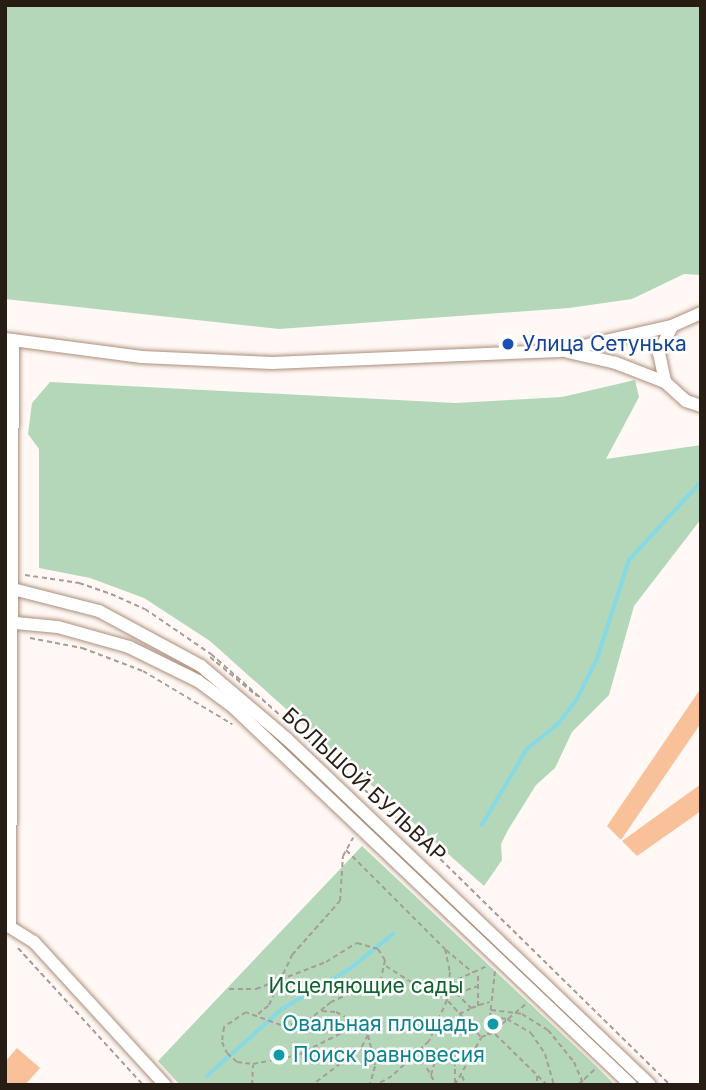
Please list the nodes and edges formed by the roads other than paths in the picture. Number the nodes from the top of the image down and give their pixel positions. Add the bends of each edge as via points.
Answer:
1 (701, 313) edge
2 (672, 327) junction
3 (9, 339) edge
4 (561, 351) junction
5 (665, 382) junction
6 (701, 406) edge
7 (8, 587) edge
8 (9, 626) edge
9 (8, 925) edge
10 (164, 1085) edge
11 (631, 1085) edge
12 (650, 1085) edge

1 - 2 street
2 - 4 street
2 - 5 street via 659,353
3 - 4 street via 142,357 271,363
3 - 7 street
4 - 5 street via 616,363
5 - 6 street via 685,401
7 - 8 street
7 - 12 street, БОЛЬШОЙ БУЛЬВАР via 59,597 133,627 201,666 236,693
8 - 9 street
8 - 11 street, БОЛЬШОЙ БУЛЬВАР via 58,627 129,647 175,668 232,706
9 - 10 street via 34,942

